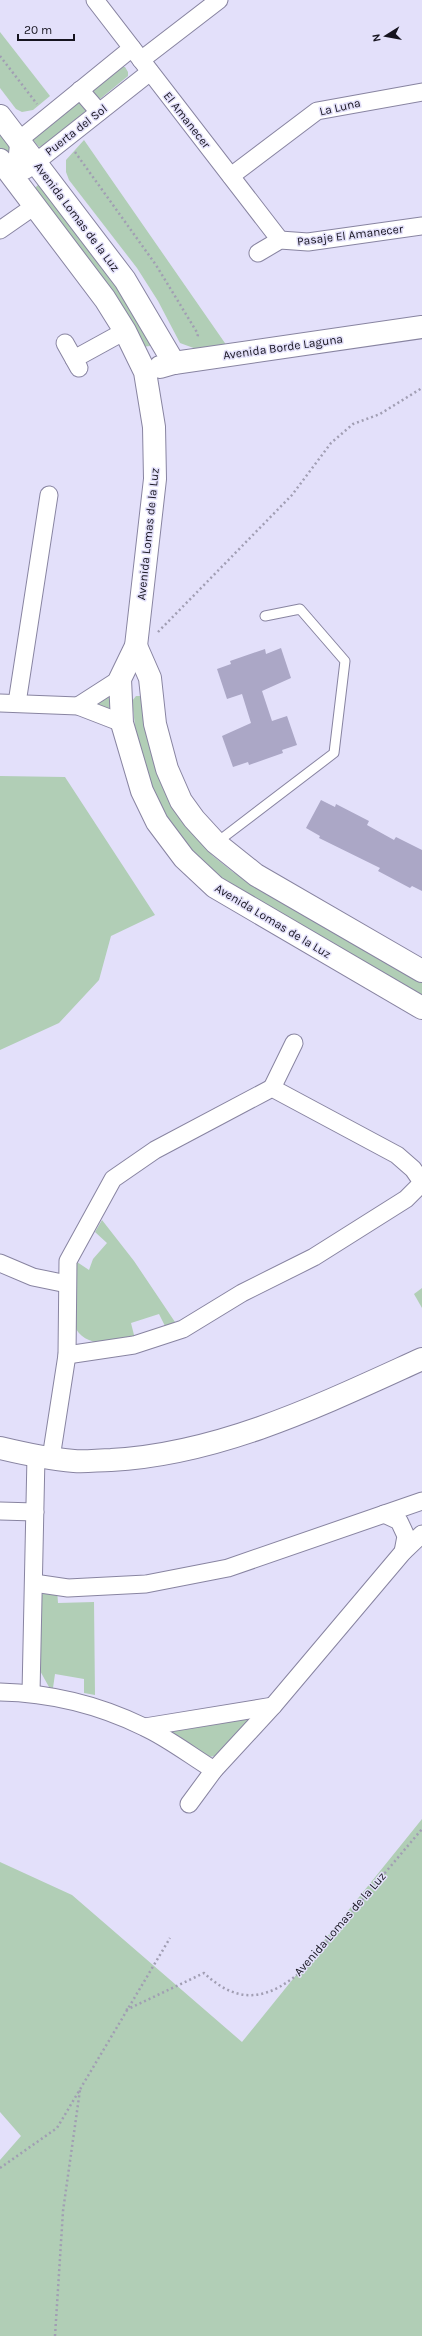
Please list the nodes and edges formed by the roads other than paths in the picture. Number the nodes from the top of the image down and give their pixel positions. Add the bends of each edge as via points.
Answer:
1 (95, 0) edge
2 (217, 0) edge
3 (141, 60) junction
4 (80, 90) junction
5 (422, 92) edge
6 (99, 112) junction
7 (0, 116) edge
8 (25, 134) junction
9 (42, 157) junction
10 (0, 160) edge
11 (231, 176) junction
12 (15, 178) junction
13 (36, 205) junction
14 (422, 226) edge
15 (0, 230) edge
16 (280, 240) junction
17 (258, 253) dead end
18 (422, 327) edge
19 (125, 331) junction
20 (65, 343) dead end
21 (174, 363) junction
22 (145, 372) junction
23 (49, 495) dead end
24 (265, 616) dead end
25 (136, 646) junction
26 (120, 679) junction
27 (0, 703) edge
28 (17, 703) junction
29 (78, 706) junction
30 (122, 723) junction
31 (216, 844) junction
32 (422, 970) edge
33 (422, 1008) edge
34 (294, 1042) dead end
35 (272, 1088) junction
36 (422, 1183) edge
37 (0, 1263) edge
38 (67, 1284) junction
39 (67, 1355) junction
40 (422, 1358) edge
41 (0, 1448) edge
42 (43, 1457) junction
43 (422, 1501) edge
44 (0, 1511) edge
45 (35, 1512) junction
46 (384, 1514) junction
47 (422, 1534) edge
48 (403, 1552) junction
49 (34, 1583) junction
50 (0, 1692) edge
51 (31, 1693) junction
52 (273, 1706) junction
53 (145, 1727) junction
54 (214, 1770) junction
55 (189, 1804) dead end

1 - 3 street, El Amanecer
2 - 3 street, Puerta del Sol
3 - 4 street, Puerta del Sol
3 - 6 street, Puerta del Sol
3 - 11 street, El Amanecer
4 - 6 street
4 - 8 street, Puerta del Sol
5 - 11 street, La Luna via 317,112
6 - 9 street, Puerta del Sol
7 - 8 street, Avenida Lomas de la Luz
8 - 9 street, Avenida Lomas de la Luz
8 - 12 street
9 - 12 street, Puerta del Sol
9 - 21 street, Avenida Lomas de la Luz via 125,280
10 - 12 street, Avenida Lomas de la Luz
11 - 16 street, El Amanecer
12 - 13 street, Avenida Lomas de la Luz
13 - 15 street
13 - 19 street, Avenida Lomas de la Luz via 105,299
14 - 16 street, Pasaje El Amanecer via 308,242
16 - 17 street, Pasaje El Amanecer
18 - 21 street, Avenida Borde Laguna
19 - 20 street via 76,364
19 - 22 street, Avenida Lomas de la Luz
21 - 22 street, Avenida Borde Laguna
22 - 25 street, Avenida Lomas de la Luz via 154,426 155,479
23 - 28 street
24 - 31 lane via 300,609 345,661 334,753
25 - 26 street, Avenida Lomas de la Luz
25 - 31 street via 150,678 155,724 167,769 181,801
26 - 29 street
26 - 30 street, Avenida Lomas de la Luz
27 - 28 street
28 - 29 street
29 - 30 street
30 - 33 street, Avenida Lomas de la Luz via 130,755 149,807 170,843 196,872 230,897
31 - 32 street via 256,875
34 - 35 street
35 - 36 street via 397,1155
35 - 38 street via 155,1150 113,1178 68,1261
36 - 39 street via 406,1199 314,1257 242,1293 183,1329 134,1346
37 - 38 street via 33,1277
38 - 39 street
39 - 42 street
40 - 42 street via 315,1407 208,1445 137,1458 76,1461
41 - 42 street
42 - 45 street
43 - 46 street
44 - 45 street
45 - 49 street
46 - 48 street via 399,1521 406,1536
46 - 49 street via 228,1568 146,1584 68,1588
47 - 48 street
48 - 52 street
49 - 51 street
50 - 51 street
51 - 53 street via 91,1706
52 - 53 street
52 - 54 street
53 - 54 street
54 - 55 street

